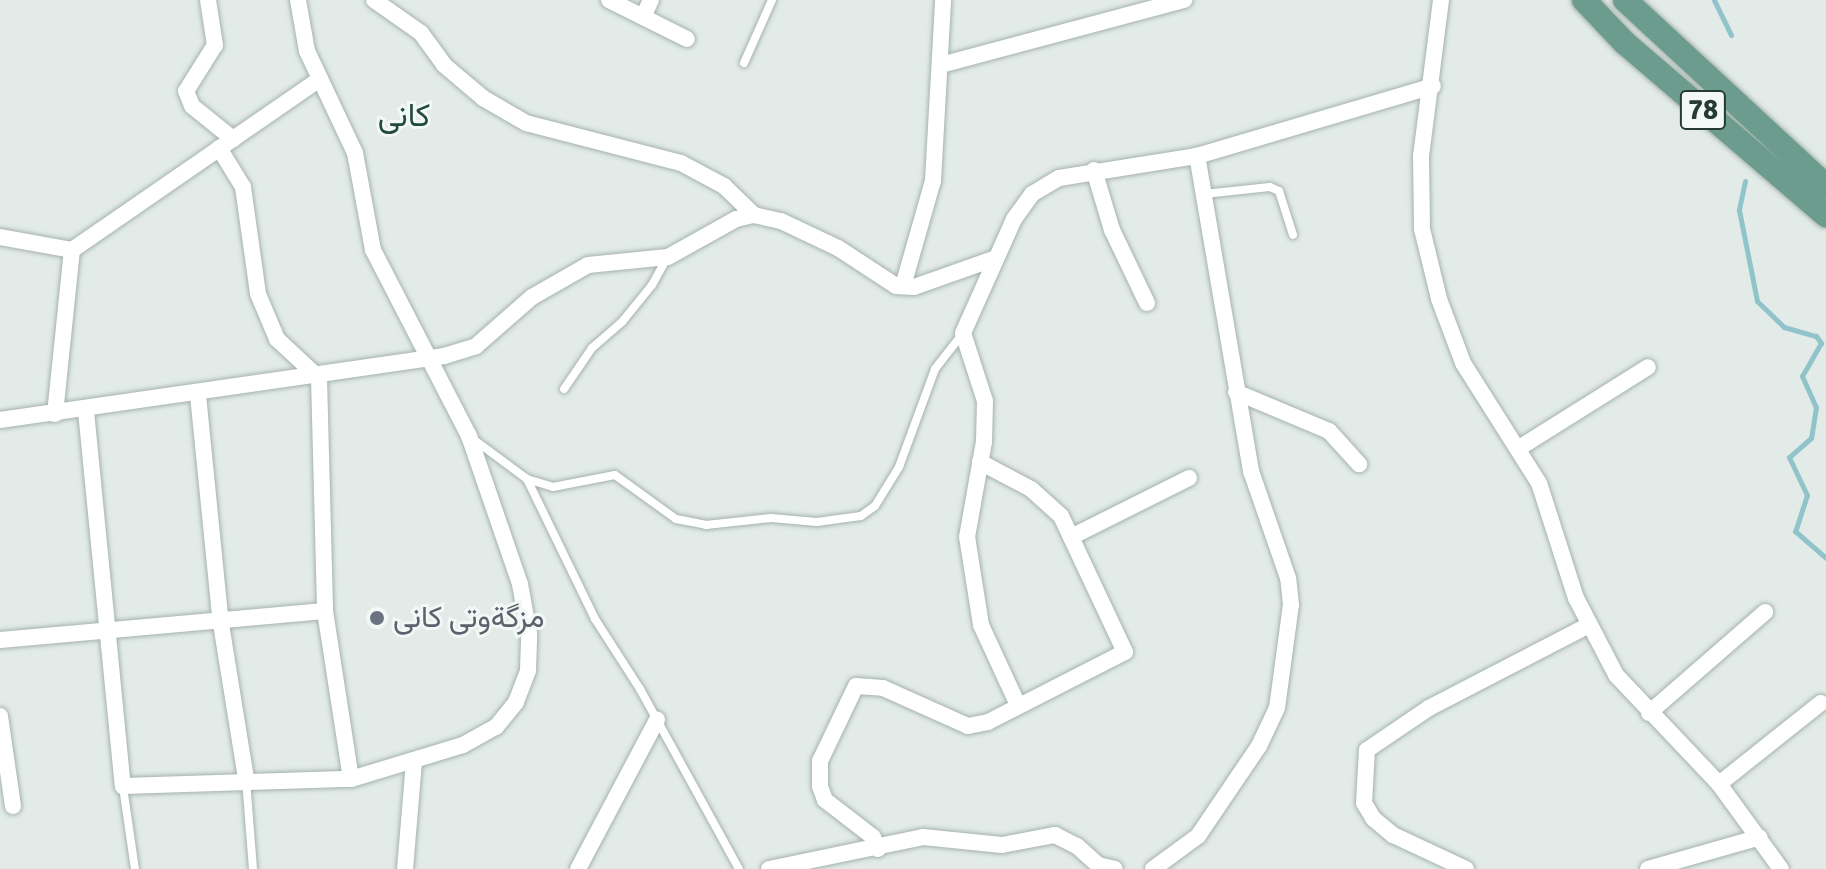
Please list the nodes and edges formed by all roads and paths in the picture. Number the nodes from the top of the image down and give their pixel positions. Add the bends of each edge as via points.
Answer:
1 (208, 0) edge
2 (298, 0) edge
3 (374, 0) edge
4 (609, 0) edge
5 (651, 0) edge
6 (772, 0) edge
7 (943, 0) edge
8 (1184, 0) edge
9 (1441, 0) edge
10 (1584, 0) edge
11 (1625, 0) edge
12 (643, 17) junction
13 (687, 39) dead end
14 (744, 63) dead end
15 (941, 65) junction
16 (320, 79) junction
17 (1433, 86) junction
18 (226, 144) junction
19 (1197, 156) junction
20 (1094, 170) junction
21 (1826, 186) edge
22 (1204, 194) junction
23 (754, 215) junction
24 (1826, 215) edge
25 (1293, 235) dead end
26 (0, 237) edge
27 (72, 250) junction
28 (668, 257) junction
29 (993, 259) junction
30 (903, 286) junction
31 (1147, 303) dead end
32 (963, 333) junction
33 (433, 359) junction
34 (1648, 367) dead end
35 (319, 378) junction
36 (564, 389) dead end
37 (1236, 392) junction
38 (198, 395) junction
39 (86, 411) junction
40 (55, 414) junction
41 (0, 420) edge
42 (469, 436) junction
43 (1519, 448) junction
44 (980, 462) junction
45 (1359, 464) dead end
46 (1189, 478) dead end
47 (527, 479) junction
48 (1071, 537) junction
49 (325, 611) junction
50 (1765, 612) dead end
51 (221, 624) junction
52 (1587, 626) junction
53 (107, 629) junction
54 (0, 640) edge
55 (1017, 703) junction
56 (1821, 703) dead end
57 (1649, 713) junction
58 (0, 716) edge
59 (657, 720) junction
60 (414, 761) junction
61 (246, 779) junction
62 (351, 779) junction
63 (1719, 784) junction
64 (123, 786) junction
65 (13, 806) dead end
66 (1760, 837) junction
67 (878, 849) junction
68 (135, 869) edge
69 (253, 869) edge
70 (405, 869) edge
71 (578, 869) edge
72 (739, 869) edge
73 (769, 869) edge
74 (1115, 869) edge
75 (1153, 869) edge
76 (1466, 869) edge
77 (1648, 869) edge
78 (1781, 869) edge

1 - 18 street via 215,45 186,91 192,106
2 - 16 street via 307,51
3 - 23 street via 421,33 444,65 483,98 526,123 681,163 724,186
4 - 12 street
5 - 12 street
6 - 14 lane
7 - 15 street
8 - 15 street
9 - 17 street
10 - 24 main road, 78 via 1625,43
11 - 21 main road, 78
12 - 13 street
15 - 30 street via 933,181
16 - 18 street
16 - 33 street via 355,153 373,250
17 - 19 street
17 - 43 street via 1421,156 1422,229 1439,299 1463,363
18 - 27 street
18 - 35 street via 243,187 258,294 277,339
19 - 20 street
19 - 22 street
20 - 29 street via 1059,178 1032,194
20 - 31 street via 1112,230
22 - 25 lane via 1270,187 1279,191 1286,198
22 - 37 street
23 - 28 street via 736,219
23 - 30 street via 838,248 879,278
26 - 27 street
27 - 40 street
28 - 33 street via 588,265 532,297 476,346
28 - 36 lane via 642,298 592,348
29 - 30 street
29 - 32 street
32 - 44 street via 985,401
32 - 47 lane via 935,369 899,467 875,506 861,516 706,525 676,519 615,475 553,487
33 - 35 street
33 - 42 street
34 - 43 street
35 - 38 street
35 - 49 street
37 - 45 street via 1329,431
37 - 75 street via 1251,471 1288,578 1291,605 1277,708 1259,746 1198,836
38 - 39 street
38 - 51 street
39 - 40 street
39 - 53 street
40 - 41 street
42 - 47 lane
42 - 60 street via 520,584 529,634 528,670 516,702 496,727
43 - 52 street via 1539,483
44 - 48 street via 1049,503
44 - 55 street via 967,537 981,625
46 - 48 street
47 - 59 lane via 595,619
48 - 55 street via 1125,652 1059,688
49 - 51 street
49 - 62 street
50 - 57 street
51 - 53 street
51 - 61 street
52 - 57 street via 1616,675
52 - 76 street via 1429,708 1367,750 1364,803 1373,818 1393,835
53 - 54 street
53 - 64 street
55 - 67 street via 988,722 968,726 883,688 856,686 820,761 820,786 831,808 873,837
56 - 63 street
57 - 63 street
58 - 65 street
59 - 71 street
59 - 72 lane
60 - 62 street
60 - 70 street
61 - 62 street
61 - 64 street
61 - 69 lane
63 - 66 street
64 - 68 lane
66 - 77 street
66 - 78 street
67 - 73 street
67 - 74 street via 923,837 1002,845 1055,835 1098,865

